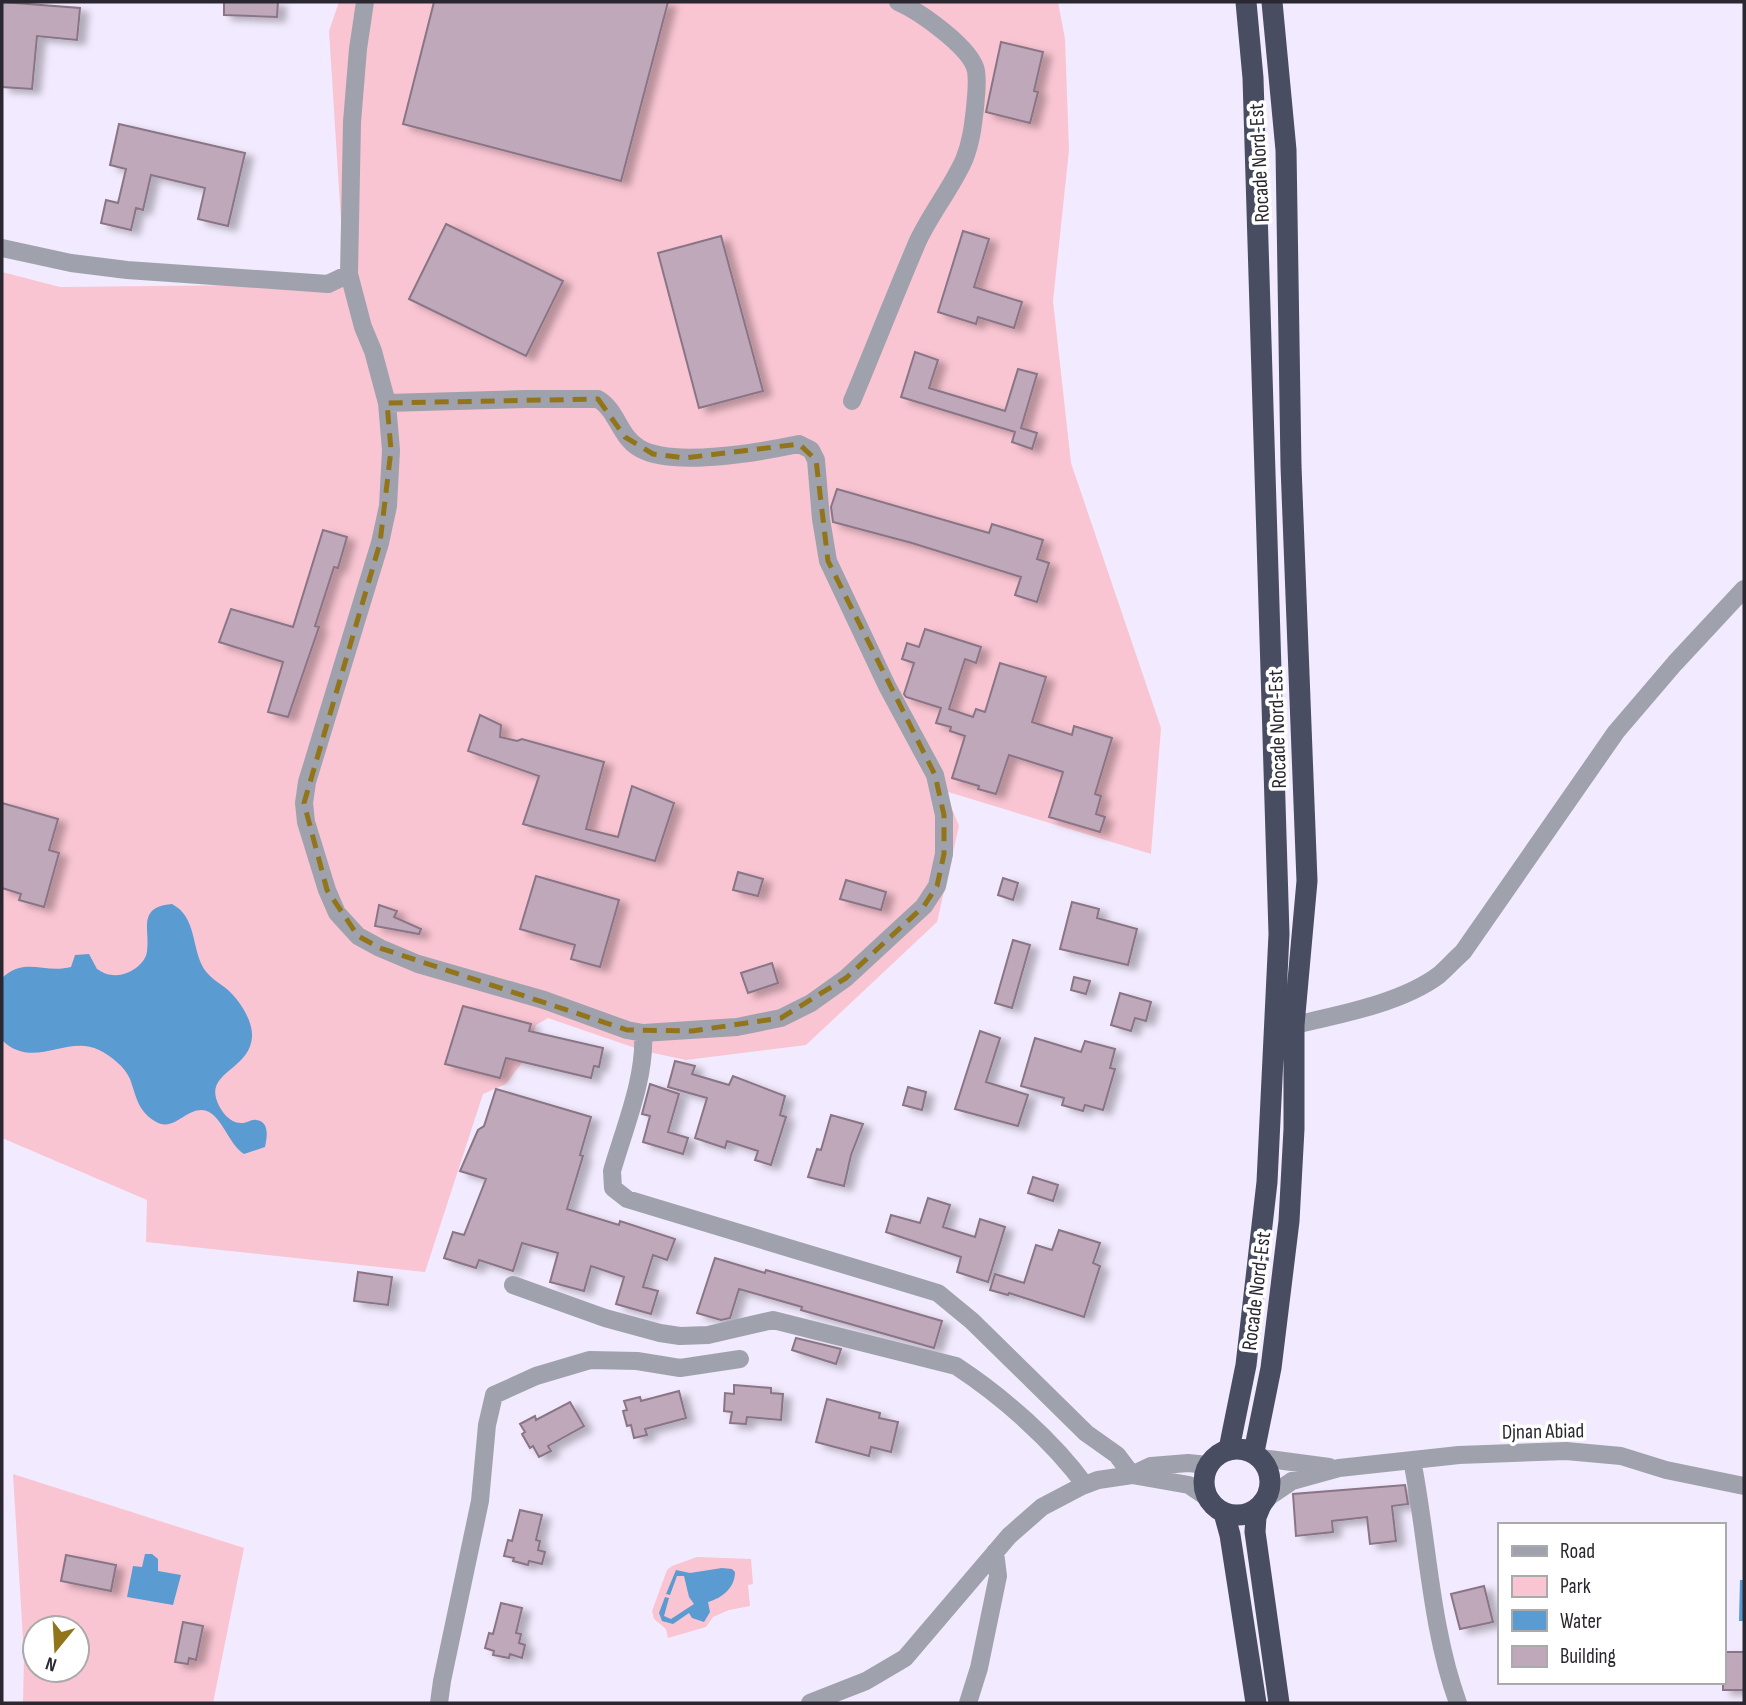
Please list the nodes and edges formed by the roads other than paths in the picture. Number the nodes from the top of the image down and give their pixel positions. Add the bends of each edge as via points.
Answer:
1 (365, 2) edge
2 (898, 2) edge
3 (1245, 2) edge
4 (1272, 2) edge
5 (2, 248) edge
6 (349, 274) junction
7 (852, 401) dead end
8 (387, 403) junction
9 (1743, 592) edge
10 (1294, 1025) junction
11 (643, 1033) junction
12 (513, 1285) dead end
13 (740, 1359) dead end
14 (1229, 1449) junction
15 (1258, 1455) junction
16 (1412, 1460) junction
17 (1208, 1465) junction
18 (1339, 1468) junction
19 (1132, 1475) junction
20 (1085, 1485) junction
21 (1744, 1486) edge
22 (1264, 1502) junction
23 (1214, 1505) junction
24 (995, 1552) junction
25 (439, 1703) edge
26 (810, 1703) edge
27 (968, 1703) edge
28 (1256, 1703) edge
29 (1279, 1703) edge
30 (1458, 1703) edge

1 - 6 street via 352,122
2 - 7 street via 933,22 972,60 976,71 972,127 965,158 918,241
3 - 14 highway, Rocade Nord-Est via 1253,78 1279,934 1267,1182 1246,1365
4 - 10 highway, Rocade Nord-Est via 1286,149 1307,881
5 - 6 street via 127,270 328,284
6 - 8 street
8 - 11 street via 391,450 388,506 304,803 327,890 337,913 358,936 380,948 418,964
8 - 11 street via 598,399 607,405 625,437 653,454 685,458 799,444 811,450 816,460 828,561 935,775 944,815 944,854 937,886 924,906 846,978 811,1003 781,1018 737,1027
9 - 10 street via 1616,732 1463,952 1438,975 1392,998
10 - 15 highway, Rocade Nord-Est via 1289,1221
11 - 19 street via 640,1072 612,1171 612,1188 627,1199 938,1293 1086,1433 1117,1455
12 - 20 street via 660,1334 708,1335 772,1320 956,1366 1028,1423
13 - 25 street via 680,1368 590,1360 494,1395 480,1500
14 - 15 highway via 1237,1447
14 - 17 highway
15 - 18 street
15 - 22 highway via 1270,1473
16 - 18 street, Djnan Abiad
16 - 21 street, Djnan Abiad via 1598,1453
16 - 30 street via 1439,1640
17 - 19 street via 1162,1464
17 - 23 highway via 1204,1482
18 - 22 street via 1292,1481
19 - 20 street
19 - 23 street via 1189,1485
20 - 24 street via 1042,1507
22 - 23 highway via 1246,1514 1229,1514
22 - 29 highway via 1255,1532
23 - 28 highway via 1224,1513 1230,1535
24 - 26 street via 905,1658 866,1681
24 - 27 street via 998,1576

